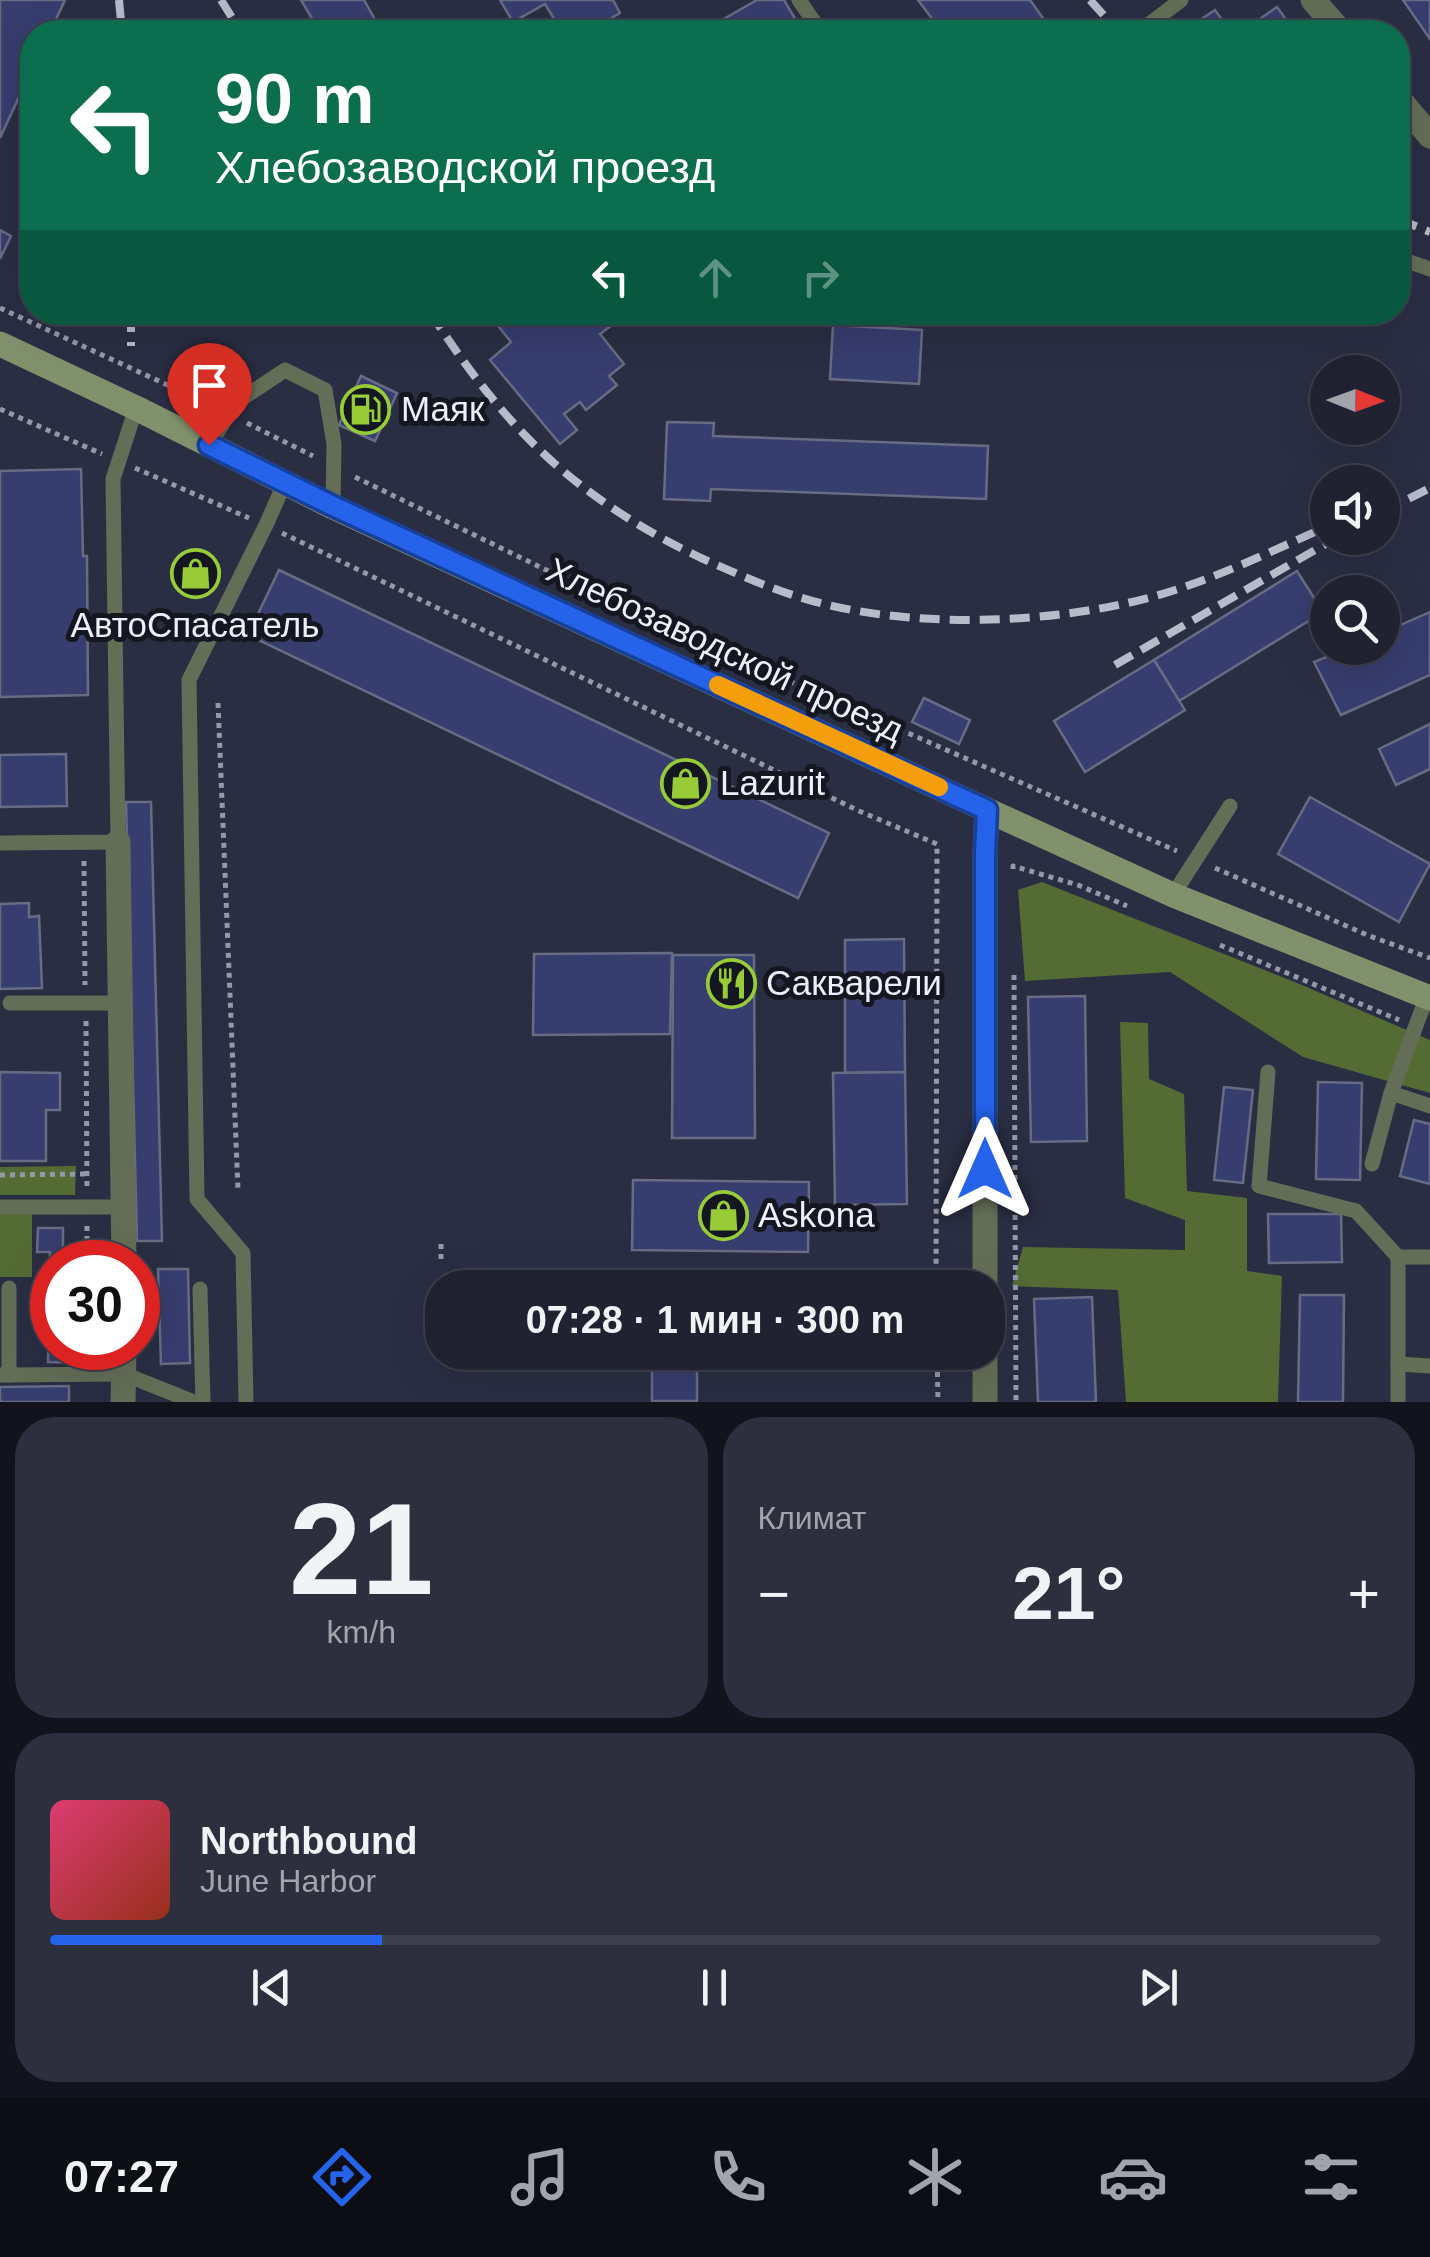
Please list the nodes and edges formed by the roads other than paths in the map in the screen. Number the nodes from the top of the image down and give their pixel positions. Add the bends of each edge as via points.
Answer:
1 (1181, 0) edge
2 (1312, 0) edge
3 (1154, 20) edge
4 (1330, 20) edge
5 (1410, 112) edge
6 (1430, 136) edge
7 (0, 344) edge
8 (136, 408) junction
9 (209, 445) junction
10 (284, 482) junction
11 (333, 506) junction
12 (1230, 806) dead end
13 (987, 810) junction
14 (118, 842) junction
15 (0, 843) edge
16 (1173, 894) junction
17 (1428, 997) edge
18 (10, 1003) dead end
19 (119, 1003) junction
20 (1268, 1072) dead end
21 (1391, 1093) junction
22 (1430, 1106) edge
23 (1372, 1164) dead end
24 (0, 1207) edge
25 (124, 1207) junction
26 (124, 1240) edge
27 (1398, 1257) junction
28 (1430, 1257) edge
29 (985, 1270) edge
30 (9, 1288) dead end
31 (200, 1289) dead end
32 (1398, 1364) junction
33 (1430, 1366) edge
34 (124, 1370) edge
35 (985, 1370) edge
36 (124, 1374) junction
37 (4, 1375) edge
38 (124, 1402) edge
39 (194, 1402) edge
40 (203, 1402) edge
41 (246, 1402) edge
42 (985, 1402) edge
43 (1398, 1402) edge

1 - 3 lane
2 - 4 street
5 - 6 street
7 - 8 street, Хлебозаводской проезд
8 - 9 street, Хлебозаводской проезд
8 - 14 lane via 112,479
9 - 10 street, Хлебозаводской проезд
9 - 11 lane via 237,402 285,370 325,390 334,444
10 - 11 street, Хлебозаводской проезд
10 - 41 lane via 189,680 198,1198 243,1253
11 - 13 street, Хлебозаводской проезд
12 - 16 lane
13 - 16 street, Хлебозаводской проезд
13 - 29 street
14 - 15 lane
14 - 19 street
16 - 17 street, Хлебозаводской проезд
17 - 21 lane
18 - 19 lane
19 - 25 street
20 - 27 lane via 1259,1186 1356,1211
21 - 22 lane
21 - 23 lane
24 - 25 lane
25 - 26 street
27 - 28 lane
27 - 32 lane
30 - 37 lane
31 - 40 lane
32 - 33 lane
32 - 43 lane
34 - 36 street
35 - 42 street
36 - 37 lane
36 - 38 street
36 - 39 lane

